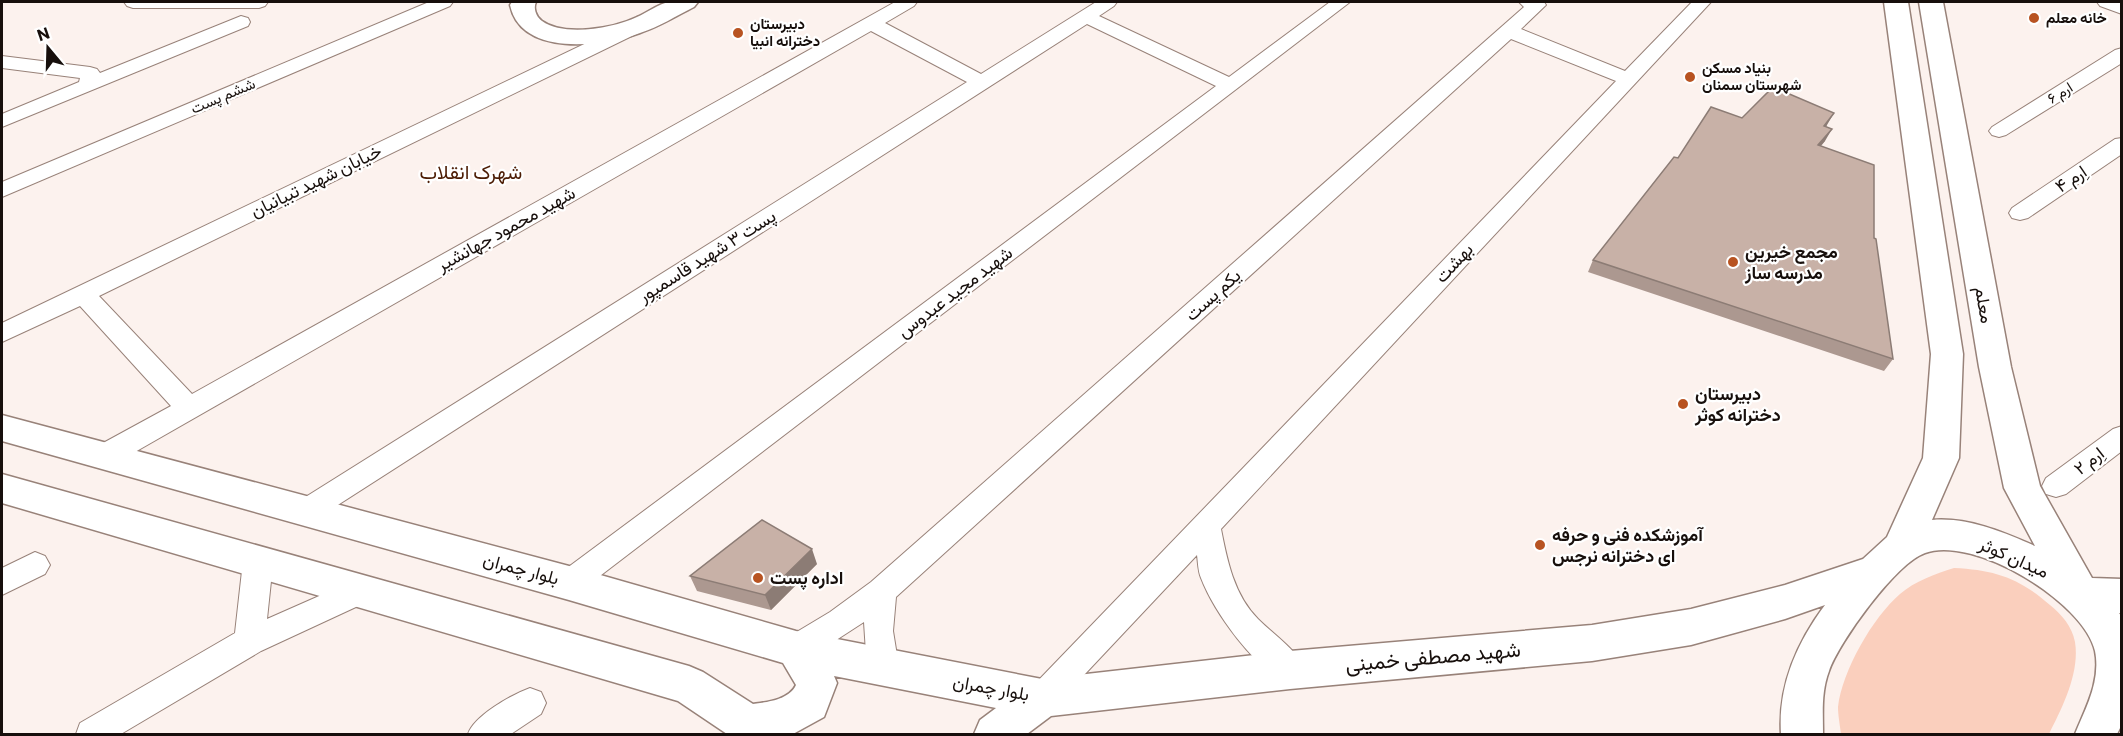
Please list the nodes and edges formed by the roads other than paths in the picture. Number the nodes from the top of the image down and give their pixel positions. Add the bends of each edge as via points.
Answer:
1 (133, 2) edge
2 (259, 2) edge
3 (444, 2) edge
4 (524, 2) edge
5 (686, 2) edge
6 (908, 2) edge
7 (1108, 2) edge
8 (1341, 2) edge
9 (1528, 2) edge
10 (1702, 2) edge
11 (1896, 2) edge
12 (1931, 2) edge
13 (2106, 2) edge
14 (2121, 9) edge
15 (1085, 16) junction
16 (242, 22) dead end
17 (871, 23) junction
18 (631, 28) junction
19 (1508, 32) junction
20 (2121, 54) edge
21 (2, 62) edge
22 (1628, 79) junction
23 (982, 82) junction
24 (88, 85) junction
25 (1230, 85) junction
26 (2, 121) edge
27 (1999, 131) dead end
28 (2121, 144) edge
29 (2, 190) edge
30 (2020, 213) dead end
31 (83, 294) junction
32 (2, 333) edge
33 (189, 408) junction
34 (2, 428) edge
35 (2121, 436) edge
36 (104, 456) junction
37 (2056, 486) dead end
38 (2, 489) edge
39 (306, 511) junction
40 (1206, 525) junction
41 (1888, 560) junction
42 (258, 562) junction
43 (35, 565) dead end
44 (2, 582) edge
45 (569, 583) junction
46 (360, 591) junction
47 (882, 591) junction
48 (2081, 595) junction
49 (2121, 596) edge
50 (250, 641) junction
51 (796, 649) junction
52 (883, 668) junction
53 (1290, 670) junction
54 (1042, 698) junction
55 (530, 703) dead end
56 (749, 730) edge
57 (92, 735) edge
58 (484, 735) edge
59 (995, 735) edge
60 (1802, 735) edge
61 (2096, 735) edge

1 - 2 street
3 - 29 street, ششم پست
4 - 18 main road via 526,20 543,31 569,36
5 - 18 main road
6 - 17 street, شهید محمود جهانشیر
7 - 15 street, پست ۳ شهید قاسمپور
8 - 25 street, شهید مجید عبدوس
9 - 19 street, یکم پست via 1537,5
10 - 22 street, بهشت
11 - 41 main road via 1947,354 1941,458
12 - 48 main road, معلم via 1995,367 2022,488
13 - 14 street
15 - 23 street, پست ۳ شهید قاسمپور
15 - 25 street
16 - 24 street
17 - 23 street
17 - 33 street, شهید محمود جهانشیر
18 - 31 street, خیابان شهید تبیانیان
19 - 22 street
19 - 47 street, یکم پست
20 - 27 street, ارم ۶
21 - 24 street via 90,73
22 - 40 street, بهشت
23 - 39 street, پست ۳ شهید قاسمپور
24 - 26 street
25 - 45 street, شهید مجید عبدوس
28 - 30 street, اِرم ۴
31 - 32 street, خیابان شهید تبیانیان
31 - 33 street
33 - 36 street, شهید محمود جهانشیر
34 - 36 main road, بلوار چمران
35 - 37 street, اِرم ۲
36 - 39 main road, بلوار چمران
38 - 42 main road
39 - 45 main road, بلوار چمران
40 - 53 street via 1215,576 1244,626
40 - 54 street, بهشت
41 - 48 main road, میدان کوثر via 1917,540 1936,535 1973,539 2046,570
41 - 53 main road, شهید مصطفی خمینی via 1785,602 1691,627 1592,643
41 - 60 main road via 1828,632 1809,670 1800,703
42 - 46 main road
42 - 50 street
43 - 44 street
45 - 51 main road, بلوار چمران
46 - 50 street
46 - 56 main road via 689,685
47 - 51 street, یکم پست
47 - 52 street via 878,631
48 - 49 main road
48 - 61 main road, میدان کوثر via 2112,640 2118,672
50 - 57 street
51 - 52 main road, بلوار چمران
51 - 56 main road via 818,683 808,703 780,720
52 - 54 main road, بلوار چمران
53 - 54 main road, شهید مصطفی خمینی
54 - 59 main road
55 - 58 street

